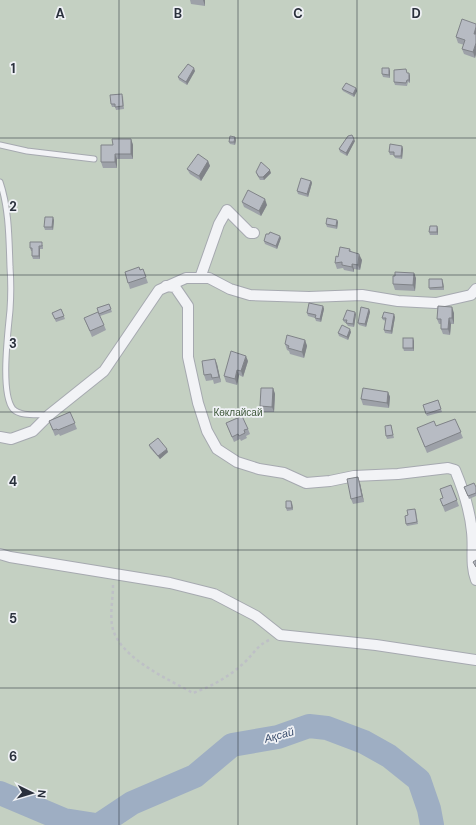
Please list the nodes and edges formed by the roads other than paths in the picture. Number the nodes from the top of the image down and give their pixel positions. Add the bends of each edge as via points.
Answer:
1 (0, 145) edge
2 (94, 159) dead end
3 (0, 182) edge
4 (254, 233) dead end
5 (200, 278) junction
6 (166, 286) junction
7 (476, 289) edge
8 (0, 370) edge
9 (5, 379) junction
10 (49, 415) junction
11 (0, 437) edge
12 (0, 554) edge
13 (476, 580) edge
14 (476, 660) edge

1 - 2 lane
3 - 9 lane via 5,197 10,266
4 - 5 street via 250,233 227,210 219,224
5 - 6 street via 186,278
5 - 7 street via 209,278 230,289 250,295 362,295 398,301 436,303 471,295
6 - 10 street via 159,290 104,371
6 - 13 street via 175,288 188,306 188,356 198,403 207,431 217,449 237,462 284,473 306,482 448,468 455,470 464,491 472,532 472,568
8 - 9 lane
9 - 10 lane via 8,400 13,410 24,414
10 - 11 street via 33,431 11,439
12 - 14 street via 170,583 214,594 256,616 280,635 376,645

